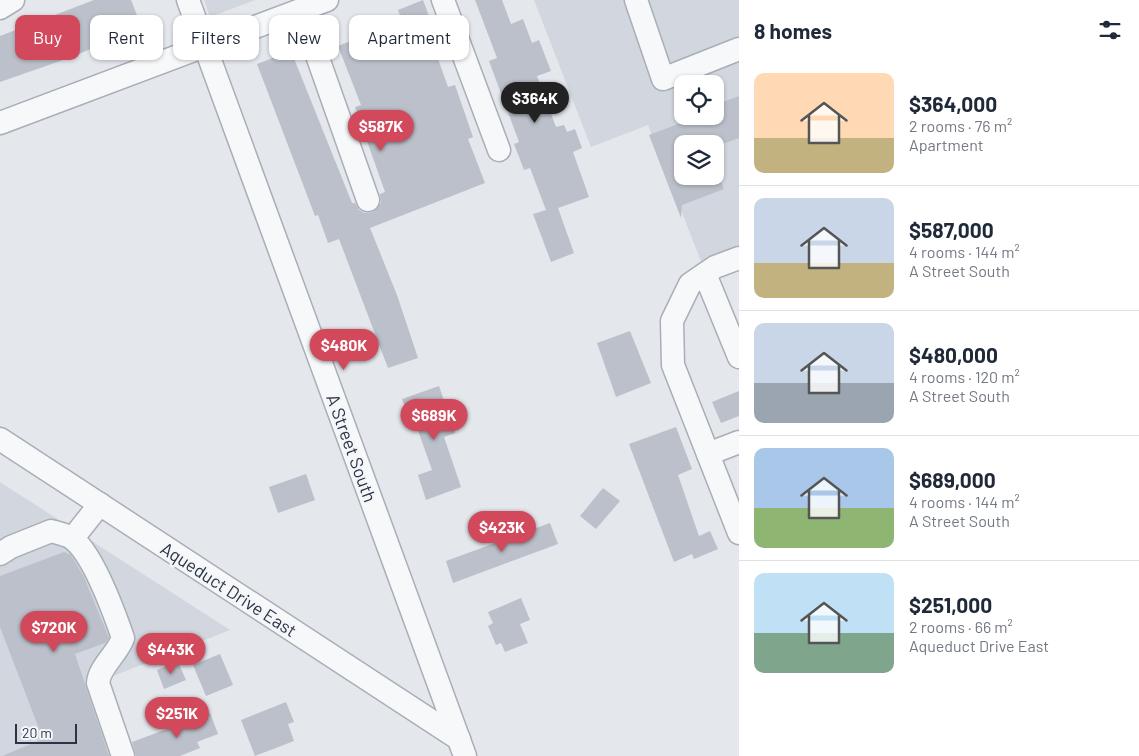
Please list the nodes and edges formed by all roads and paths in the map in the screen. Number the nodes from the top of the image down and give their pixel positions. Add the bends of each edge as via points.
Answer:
1 (13, 0) edge
2 (188, 0) edge
3 (328, 0) edge
4 (443, 0) edge
5 (636, 0) edge
6 (0, 8) edge
7 (300, 10) junction
8 (194, 15) edge
9 (259, 26) edge
10 (739, 49) edge
11 (173, 58) edge
12 (210, 60) edge
13 (0, 123) edge
14 (499, 150) dead end
15 (368, 200) dead end
16 (739, 258) edge
17 (705, 274) junction
18 (739, 357) edge
19 (0, 439) edge
20 (739, 442) edge
21 (708, 454) junction
22 (100, 504) junction
23 (739, 533) edge
24 (72, 538) junction
25 (0, 554) edge
26 (462, 748) edge
27 (123, 756) edge

1 - 6 street
2 - 8 street, A Street South
3 - 7 street
4 - 14 street
5 - 10 street via 663,79
7 - 9 street
7 - 15 street
11 - 13 street
12 - 26 street, A Street South
16 - 17 street
17 - 18 street
17 - 21 street via 690,284 672,321 673,365
19 - 22 street, Aqueduct Drive East
20 - 21 street
21 - 23 street
22 - 24 street
22 - 26 street, Aqueduct Drive East
24 - 25 street via 51,531
24 - 27 street via 86,554 123,638 98,676

